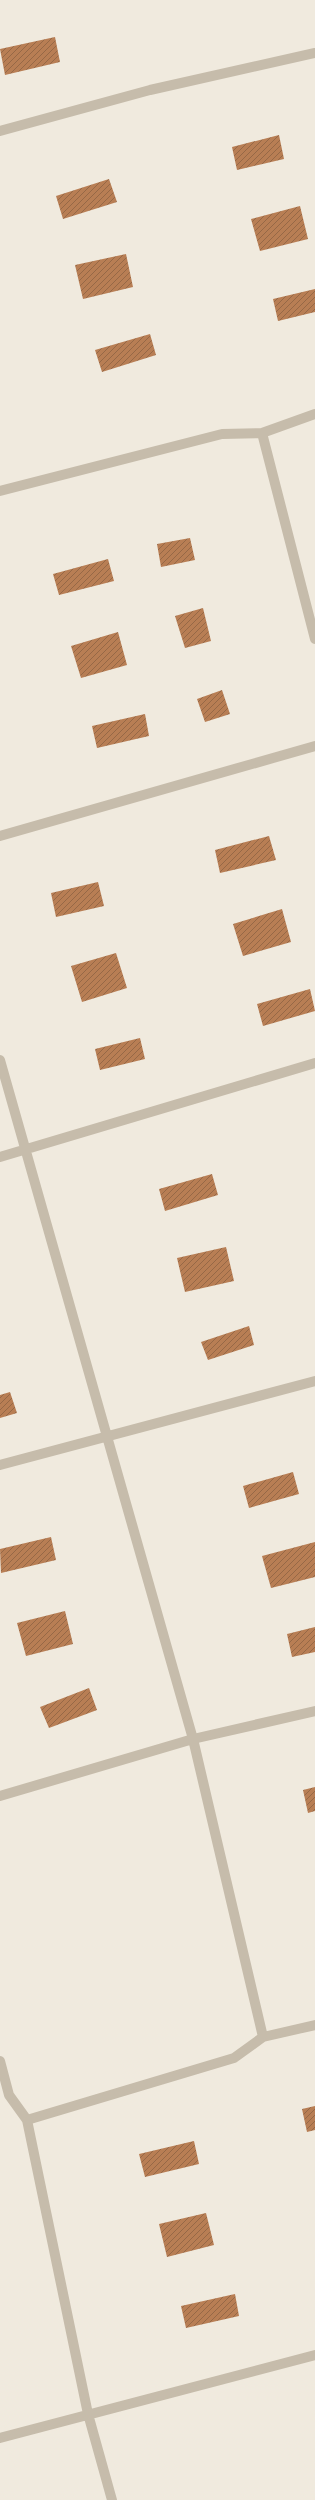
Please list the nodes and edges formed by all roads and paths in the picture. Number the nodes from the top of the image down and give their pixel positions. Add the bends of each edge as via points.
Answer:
1 (315, 53) edge
2 (0, 131) edge
3 (315, 414) edge
4 (262, 433) junction
5 (0, 491) edge
6 (315, 639) edge
7 (315, 746) edge
8 (0, 836) edge
9 (0, 1060) edge
10 (315, 1063) edge
11 (26, 1150) junction
12 (0, 1157) edge
13 (315, 1381) edge
14 (107, 1437) junction
15 (0, 1465) edge
16 (315, 1711) edge
17 (193, 1739) junction
18 (0, 1796) edge
19 (315, 2024) edge
20 (263, 2037) junction
21 (0, 2061) edge
22 (26, 2120) junction
23 (315, 2355) edge
24 (88, 2414) junction
25 (0, 2438) edge
26 (112, 2500) edge

1 - 2 street via 150,90
3 - 4 street
4 - 5 street via 222,434
4 - 6 street
7 - 8 street
9 - 11 street
10 - 11 street
11 - 12 street
11 - 14 street
13 - 14 street
14 - 15 street
14 - 17 street
16 - 17 street
17 - 18 street
17 - 20 street
19 - 20 street
20 - 22 street via 234,2058
21 - 22 street via 9,2095
22 - 24 street
23 - 24 street
24 - 25 street
24 - 26 street

